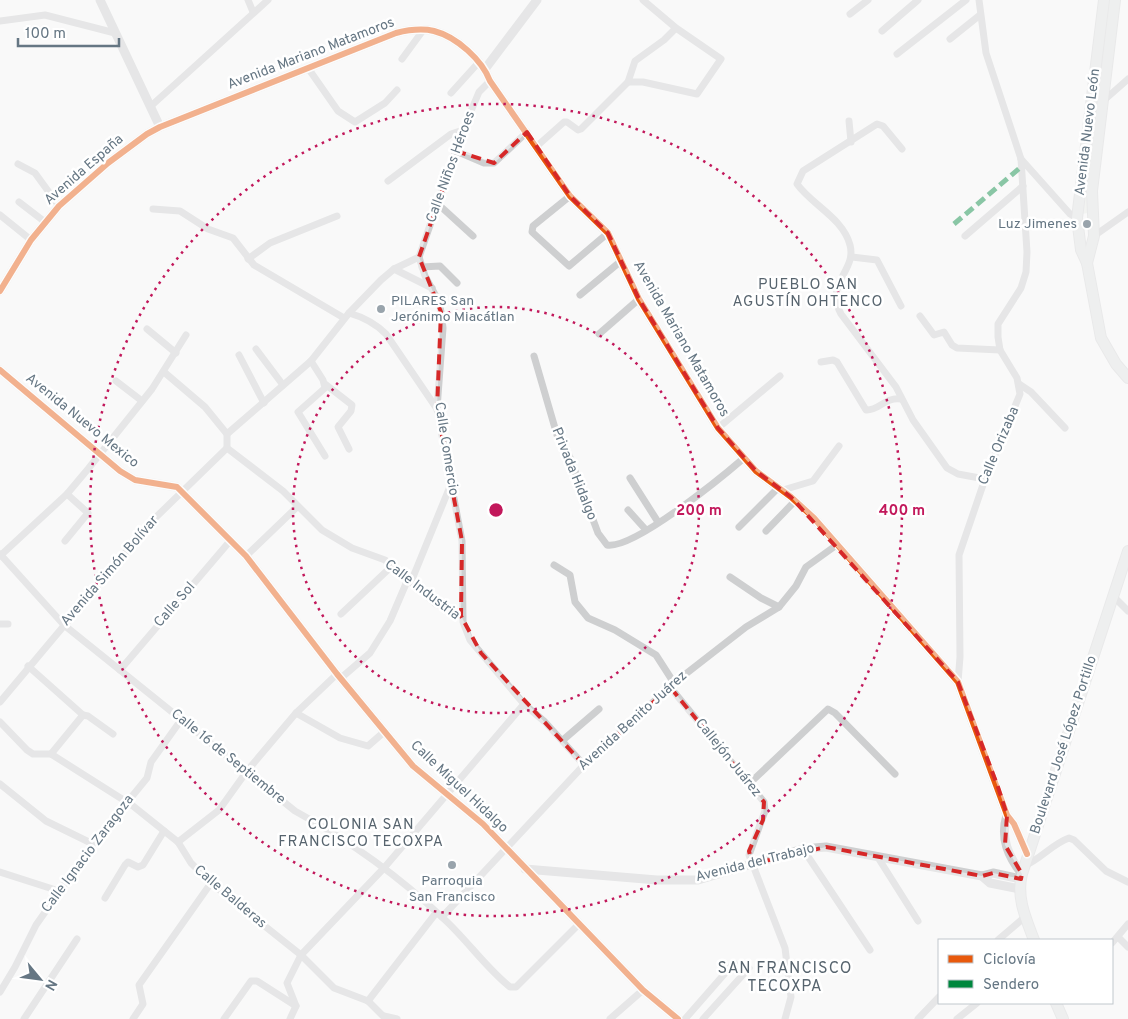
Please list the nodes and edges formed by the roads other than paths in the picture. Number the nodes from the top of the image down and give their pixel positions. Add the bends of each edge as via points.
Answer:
1 (100, 0) edge
2 (248, 0) edge
3 (268, 0) edge
4 (537, 0) edge
5 (643, 0) edge
6 (868, 0) edge
7 (918, 0) edge
8 (966, 0) edge
9 (979, 0) edge
10 (1104, 0) edge
11 (1115, 0) edge
12 (253, 12) junction
13 (850, 14) dead end
14 (980, 15) junction
15 (0, 21) edge
16 (676, 28) junction
17 (424, 29) junction
18 (882, 31) dead end
19 (115, 33) junction
20 (950, 39) dead end
21 (897, 54) dead end
22 (402, 59) dead end
23 (482, 65) junction
24 (1096, 65) junction
25 (1107, 66) junction
26 (308, 68) junction
27 (1128, 79) edge
28 (490, 81) junction
29 (628, 82) junction
30 (397, 90) dead end
31 (451, 93) dead end
32 (1102, 102) junction
33 (151, 106) junction
34 (849, 121) dead end
35 (160, 127) junction
36 (463, 130) junction
37 (527, 132) junction
38 (851, 142) junction
39 (537, 146) junction
40 (902, 149) dead end
41 (456, 151) junction
42 (1021, 159) junction
43 (18, 164) dead end
44 (388, 181) dead end
45 (1023, 186) junction
46 (570, 196) junction
47 (19, 202) dead end
48 (438, 204) junction
49 (59, 206) junction
50 (153, 209) dead end
51 (1128, 212) edge
52 (0, 215) edge
53 (336, 216) dead end
54 (1077, 218) junction
55 (1094, 219) junction
56 (45, 222) junction
57 (608, 233) junction
58 (473, 236) dead end
59 (965, 236) dead end
60 (1078, 236) junction
61 (1094, 236) junction
62 (31, 240) junction
63 (419, 257) junction
64 (852, 257) junction
65 (248, 259) junction
66 (620, 261) junction
67 (1087, 263) junction
68 (422, 267) junction
69 (394, 269) junction
70 (457, 283) dead end
71 (433, 289) junction
72 (0, 291) edge
73 (580, 295) dead end
74 (640, 299) junction
75 (900, 306) dead end
76 (346, 316) junction
77 (920, 316) dead end
78 (147, 329) dead end
79 (599, 334) dead end
80 (186, 335) dead end
81 (256, 349) dead end
82 (1000, 350) junction
83 (176, 353) junction
84 (239, 354) dead end
85 (534, 356) dead end
86 (311, 361) junction
87 (821, 362) dead end
88 (0, 370) edge
89 (164, 372) junction
90 (780, 376) dead end
91 (1128, 378) edge
92 (116, 381) dead end
93 (325, 384) junction
94 (1019, 384) junction
95 (284, 385) junction
96 (901, 399) junction
97 (142, 401) junction
98 (264, 403) junction
99 (437, 409) junction
100 (718, 428) junction
101 (1065, 428) dead end
102 (227, 434) junction
103 (839, 446) dead end
104 (227, 448) junction
105 (349, 449) dead end
106 (99, 453) junction
107 (325, 456) dead end
108 (744, 458) junction
109 (630, 478) dead end
110 (985, 479) junction
111 (452, 484) junction
112 (781, 489) junction
113 (181, 491) junction
114 (66, 494) junction
115 (795, 501) junction
116 (297, 507) junction
117 (628, 510) dead end
118 (658, 522) junction
119 (739, 527) dead end
120 (646, 530) junction
121 (766, 531) dead end
122 (65, 541) dead end
123 (230, 541) junction
124 (838, 544) junction
125 (1128, 551) edge
126 (0, 555) edge
127 (246, 556) junction
128 (554, 565) dead end
129 (392, 566) junction
130 (730, 577) dead end
131 (410, 580) junction
132 (1113, 596) junction
133 (779, 607) junction
134 (1128, 611) edge
135 (341, 614) dead end
136 (461, 616) junction
137 (0, 624) edge
138 (8, 624) dead end
139 (64, 625) junction
140 (28, 666) junction
141 (120, 670) junction
142 (339, 676) junction
143 (958, 682) junction
144 (672, 685) junction
145 (0, 702) edge
146 (524, 704) junction
147 (599, 709) dead end
148 (296, 713) junction
149 (82, 715) junction
150 (182, 720) junction
151 (0, 722) edge
152 (384, 732) junction
153 (113, 734) dead end
154 (562, 740) junction
155 (51, 754) junction
156 (584, 765) junction
157 (247, 771) junction
158 (895, 774) dead end
159 (750, 783) junction
160 (0, 784) edge
161 (446, 794) junction
162 (126, 803) junction
163 (1007, 815) junction
164 (164, 831) junction
165 (178, 842) junction
166 (93, 844) junction
167 (505, 848) junction
168 (803, 849) junction
169 (1027, 854) junction
170 (877, 856) junction
171 (752, 864) junction
172 (384, 868) junction
173 (526, 869) junction
174 (0, 872) edge
175 (1022, 877) junction
176 (211, 882) junction
177 (1128, 882) edge
178 (59, 891) junction
179 (105, 898) dead end
180 (439, 915) junction
181 (1026, 916) junction
182 (918, 921) dead end
183 (579, 924) junction
184 (1128, 924) edge
185 (1118, 937) junction
186 (78, 939) dead end
187 (999, 939) edge
188 (1034, 939) edge
189 (1113, 942) edge
190 (1128, 947) edge
191 (870, 950) dead end
192 (302, 954) junction
193 (734, 963) dead end
194 (749, 968) dead end
195 (643, 990) junction
196 (0, 992) edge
197 (938, 998) edge
198 (368, 1002) junction
199 (976, 1004) edge
200 (1056, 1004) edge
201 (293, 1013) edge
202 (385, 1017) edge
203 (24, 1019) edge
204 (133, 1019) edge
205 (224, 1019) edge
206 (300, 1019) edge
207 (397, 1019) edge
208 (610, 1019) edge
209 (678, 1019) edge
210 (685, 1019) edge
211 (703, 1019) edge
212 (785, 1019) edge
213 (918, 1019) edge
214 (958, 1019) edge
215 (1063, 1019) edge

1 - 19 street
2 - 12 street
3 - 12 street
4 - 23 street
5 - 16 street
6 - 13 street
7 - 18 street
8 - 21 street
9 - 14 street
10 - 24 main road, Avenida Nuevo León
11 - 25 main road, Avenida Nuevo León
12 - 33 street
14 - 20 street
14 - 42 street via 986,52
15 - 19 street via 45,15
16 - 29 street via 635,61
16 - 29 street via 721,59 697,94 643,82
17 - 22 street
17 - 23 street, Avenida Mariano Matamoros via 448,37
17 - 26 street, Avenida Mariano Matamoros via 396,33
19 - 33 street
23 - 28 street, Avenida Mariano Matamoros
23 - 31 street
24 - 25 main road
24 - 54 main road, Avenida Nuevo León
25 - 32 main road, Avenida Nuevo León
26 - 30 street via 338,111 355,122 385,103
26 - 35 street, Avenida Mariano Matamoros
27 - 32 street
28 - 36 street, Calle Niños Héroes via 479,92
28 - 37 street, Avenida Mariano Matamoros
29 - 39 street via 581,129 564,122
32 - 55 main road, Avenida Nuevo León via 1092,191
33 - 35 street
34 - 38 street
35 - 49 street, Avenida España via 108,163
36 - 41 street, Calle Niños Héroes
36 - 44 street via 451,134
37 - 39 street, Avenida Mariano Matamoros
37 - 41 street via 494,163 484,163
38 - 40 street via 880,124
38 - 64 street via 804,171 797,184 832,216 849,241
39 - 46 street, Avenida Mariano Matamoros
41 - 48 street, Calle Niños Héroes
42 - 45 street
42 - 54 street
43 - 49 street via 35,173
45 - 59 street
45 - 82 street via 1026,272 1021,288 998,324
46 - 57 street, Avenida Mariano Matamoros
46 - 57 street via 531,229 568,264
47 - 56 street
48 - 58 street
48 - 63 street, Calle Niños Héroes
49 - 56 street, Avenida España
50 - 65 street via 180,211 208,229 233,238
51 - 61 street
52 - 62 street
53 - 65 street via 270,243
54 - 55 main road via 1085,213
54 - 60 main road, Avenida Nuevo León
55 - 61 main road, Avenida Nuevo León
56 - 62 street, Avenida España
57 - 66 street, Avenida Mariano Matamoros
60 - 61 main road via 1088,240
60 - 67 main road, Avenida Nuevo León
61 - 67 main road, Avenida Nuevo León
62 - 72 street, Avenida España
63 - 68 street, Calle Comercio
63 - 69 street
64 - 75 street via 877,260
64 - 96 street via 834,293 835,301
65 - 76 street
66 - 73 street
66 - 74 street, Avenida Mariano Matamoros
67 - 91 main road, Avenida Nuevo León via 1101,338
68 - 70 street via 440,266
68 - 71 street, Calle Comercio
69 - 71 street
69 - 76 street
71 - 99 street, Calle Comercio via 439,302 443,328
74 - 79 street
74 - 100 street, Avenida Mariano Matamoros
76 - 86 street
76 - 99 street via 378,326 386,334
77 - 82 street via 934,335 944,332 956,348
78 - 83 street
80 - 83 street
81 - 95 street
82 - 94 street
83 - 89 street
84 - 98 street
85 - 120 street, Privada Hidalgo via 557,435 569,455 602,540 614,547
86 - 93 street
86 - 95 street
87 - 96 street via 837,362 866,410 886,400
88 - 106 street, Avenida Nuevo Mexico
89 - 97 street
89 - 102 street via 205,407
90 - 100 street
92 - 97 street
93 - 105 street via 352,405 338,427
93 - 107 street via 322,391 298,412
94 - 101 street via 1031,392
94 - 110 street, Calle Orizaba via 1018,402
95 - 98 street
96 - 110 street via 947,468 958,474
97 - 106 street
98 - 102 street
99 - 111 street, Calle Comercio
100 - 108 street, Avenida Mariano Matamoros
102 - 104 street
103 - 112 street via 813,481
104 - 113 street, Avenida Simón Bolívar
104 - 116 street, Calle Industria via 283,491
106 - 113 street, Avenida Nuevo Mexico via 135,480 170,484
106 - 114 street
108 - 112 street, Avenida Mariano Matamoros
108 - 118 street, Privada Hidalgo via 708,489
109 - 118 street
110 - 143 street, Calle Orizaba via 959,555
111 - 131 street
111 - 136 street, Calle Comercio via 462,541
112 - 115 street, Avenida Mariano Matamoros
112 - 119 street
113 - 123 street, Calle Miguel Hidalgo
113 - 139 street, Avenida Simón Bolívar
114 - 122 street via 88,512
114 - 126 street
115 - 121 street
115 - 124 street, Avenida Mariano Matamoros
116 - 127 street
116 - 129 street, Calle Industria via 322,530 344,544 377,556
117 - 120 street
118 - 120 street, Privada Hidalgo
123 - 127 street, Calle Miguel Hidalgo
123 - 141 street, Calle Sol
124 - 133 street, Avenida Benito Juárez via 806,568
124 - 143 street, Avenida Mariano Matamoros
125 - 132 main road, Boulevard José López Portillo
126 - 139 street, Calle 16 de Septiembre
127 - 142 street, Calle Miguel Hidalgo
128 - 144 street, Callejón Juárez via 570,575 575,602 588,618 656,655
129 - 131 street, Calle Industria
129 - 135 street
130 - 133 street
131 - 136 street, Calle Industria via 436,604
131 - 142 street via 370,653
132 - 134 street
132 - 169 main road, Boulevard José López Portillo
133 - 144 street, Avenida Benito Juárez via 746,627
136 - 146 street, Calle Industria via 470,640
137 - 138 street
139 - 140 street, Avenida Simón Bolívar
139 - 141 street, Calle 16 de Septiembre
140 - 145 street, Avenida Simón Bolívar
140 - 149 street
141 - 150 street, Calle 16 de Septiembre
142 - 148 street
142 - 152 street, Calle Miguel Hidalgo
143 - 163 street, Avenida Mariano Matamoros
144 - 156 street, Avenida Benito Juárez
144 - 159 street, Callejón Juárez
146 - 154 street, Calle Industria
146 - 161 street
147 - 154 street
148 - 152 street via 340,738 368,746
148 - 157 street
149 - 153 street
149 - 155 street
150 - 157 street, Calle 16 de Septiembre
150 - 162 street, Calle Ignacio Zaragoza via 151,762 147,778
151 - 155 street, Calle Balderas via 33,754
152 - 161 street, Calle Miguel Hidalgo via 413,766
154 - 156 street, Calle Industria
155 - 162 street, Calle Balderas
156 - 167 street, Avenida Benito Juárez
157 - 165 street via 218,810
157 - 172 street, Calle 16 de Septiembre via 295,811
158 - 159 street via 835,712 828,709
159 - 171 street, Callejón Juárez via 764,802 765,811 749,851
160 - 166 street via 46,820
161 - 167 street, Calle Miguel Hidalgo
161 - 172 street
162 - 164 street, Calle Balderas
162 - 166 street, Calle Ignacio Zaragoza
163 - 169 street, Avenida Mariano Matamoros
163 - 175 street, Avenida Mariano Matamoros via 1005,845
164 - 165 street, Calle Balderas
164 - 179 street via 143,865 138,867 128,862 125,865
165 - 176 street, Calle Balderas via 191,863
166 - 178 street, Calle Ignacio Zaragoza
167 - 173 street, Calle Miguel Hidalgo
167 - 180 street, Avenida Benito Juárez
168 - 170 street, Avenida del Trabajo via 826,846
168 - 171 street, Avenida del Trabajo
168 - 191 street
169 - 175 main road, Boulevard José López Portillo
170 - 175 street, Avenida del Trabajo via 982,876 993,873
170 - 182 street
171 - 173 street, Avenida del Trabajo via 698,880 657,880
171 - 212 street via 785,948 791,997
172 - 180 street, Calle 16 de Septiembre
172 - 192 street
173 - 183 street, Calle Miguel Hidalgo
174 - 178 street
175 - 177 street via 1050,848 1069,838 1106,871
175 - 181 main road, Boulevard José López Portillo
176 - 192 street, Calle Balderas
176 - 204 street via 139,985 143,1004
178 - 196 street, Calle Ignacio Zaragoza via 33,929
180 - 183 street, Calle 16 de Septiembre via 507,984 516,987
180 - 198 street, Avenida Benito Juárez
181 - 187 street
181 - 188 main road, Boulevard José López Portillo
183 - 195 street, Calle Miguel Hidalgo
184 - 185 street
185 - 189 street
185 - 190 street
186 - 203 street
192 - 198 street, Calle Balderas via 334,988
192 - 201 street via 287,983
193 - 210 street
194 - 211 street
195 - 208 street
195 - 209 street, Calle Miguel Hidalgo
197 - 213 street
198 - 202 street, Calle Balderas
199 - 214 street
200 - 215 main road
201 - 205 street via 254,980 248,983
201 - 206 street
202 - 207 street

